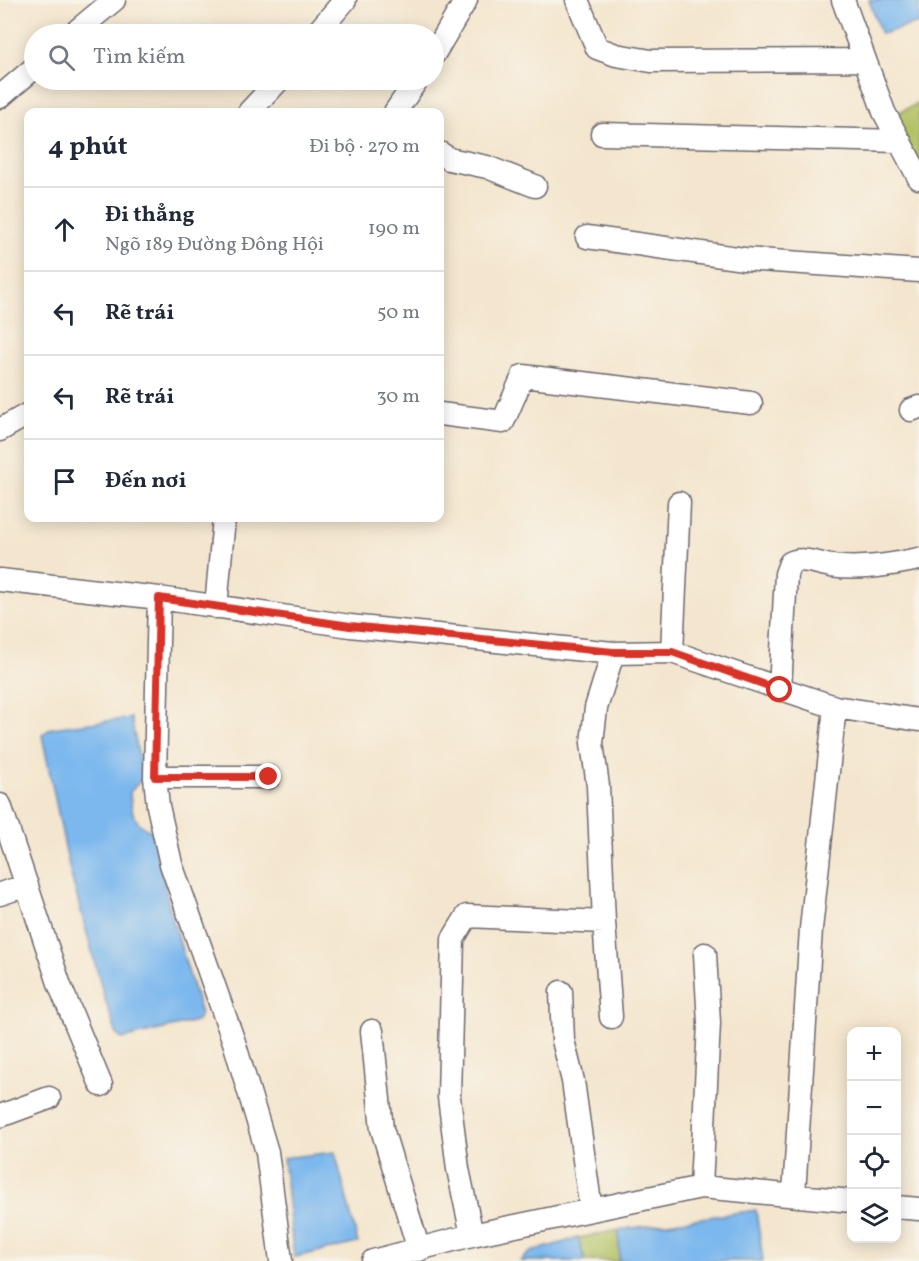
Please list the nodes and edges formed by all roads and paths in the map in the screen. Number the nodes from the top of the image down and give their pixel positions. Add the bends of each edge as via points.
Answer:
1 (114, 0) edge
2 (345, 0) edge
3 (466, 0) edge
4 (577, 0) edge
5 (843, 0) edge
6 (85, 24) edge
7 (325, 24) edge
8 (444, 37) edge
9 (865, 60) junction
10 (24, 77) edge
11 (270, 90) edge
12 (410, 90) edge
13 (0, 97) edge
14 (253, 108) edge
15 (398, 108) edge
16 (602, 134) dead end
17 (900, 141) junction
18 (444, 156) edge
19 (919, 178) edge
20 (535, 186) dead end
21 (587, 237) dead end
22 (919, 271) edge
23 (751, 403) dead end
24 (444, 415) edge
25 (24, 416) edge
26 (0, 430) edge
27 (679, 503) dead end
28 (224, 522) edge
29 (919, 559) edge
30 (0, 580) edge
31 (159, 598) junction
32 (216, 607) junction
33 (613, 652) junction
34 (672, 652) junction
35 (780, 690) junction
36 (835, 707) junction
37 (919, 720) edge
38 (155, 777) junction
39 (269, 777) dead end
40 (0, 805) edge
41 (27, 885) junction
42 (0, 894) edge
43 (604, 922) junction
44 (705, 954) dead end
45 (561, 992) dead end
46 (611, 1017) dead end
47 (372, 1031) dead end
48 (101, 1084) dead end
49 (49, 1098) dead end
50 (0, 1116) edge
51 (701, 1187) junction
52 (794, 1194) junction
53 (847, 1200) edge
54 (901, 1207) edge
55 (919, 1209) edge
56 (591, 1210) junction
57 (472, 1235) junction
58 (419, 1250) junction
59 (281, 1261) edge
60 (373, 1261) edge

1 - 6 street
2 - 7 street
3 - 8 street
4 - 9 street via 597,48 616,55 651,61
5 - 9 street
9 - 17 street via 884,112
10 - 13 street
11 - 14 street
12 - 15 street
16 - 17 street
17 - 19 street
18 - 20 street
21 - 22 street via 744,259
23 - 24 street via 523,376 503,422
25 - 26 street
27 - 34 street
28 - 32 street
29 - 35 street via 883,566 834,566 800,560 790,563 786,574
30 - 31 street
31 - 32 street
31 - 38 street
32 - 33 street via 350,626
33 - 34 street
33 - 43 street via 592,743 598,786
34 - 35 street
35 - 36 street
36 - 37 street
36 - 52 street via 811,929
38 - 39 street
38 - 59 street via 171,864 234,1042 267,1152
40 - 41 street
41 - 42 street
41 - 48 street via 60,986
43 - 46 street
43 - 57 street via 467,916 453,939 449,1097
44 - 51 street via 709,1023
45 - 56 street via 562,1040 573,1081
47 - 58 street via 382,1129
49 - 50 street
51 - 52 street
51 - 56 street
52 - 53 street
54 - 55 street
56 - 57 street
57 - 58 street
58 - 60 street

